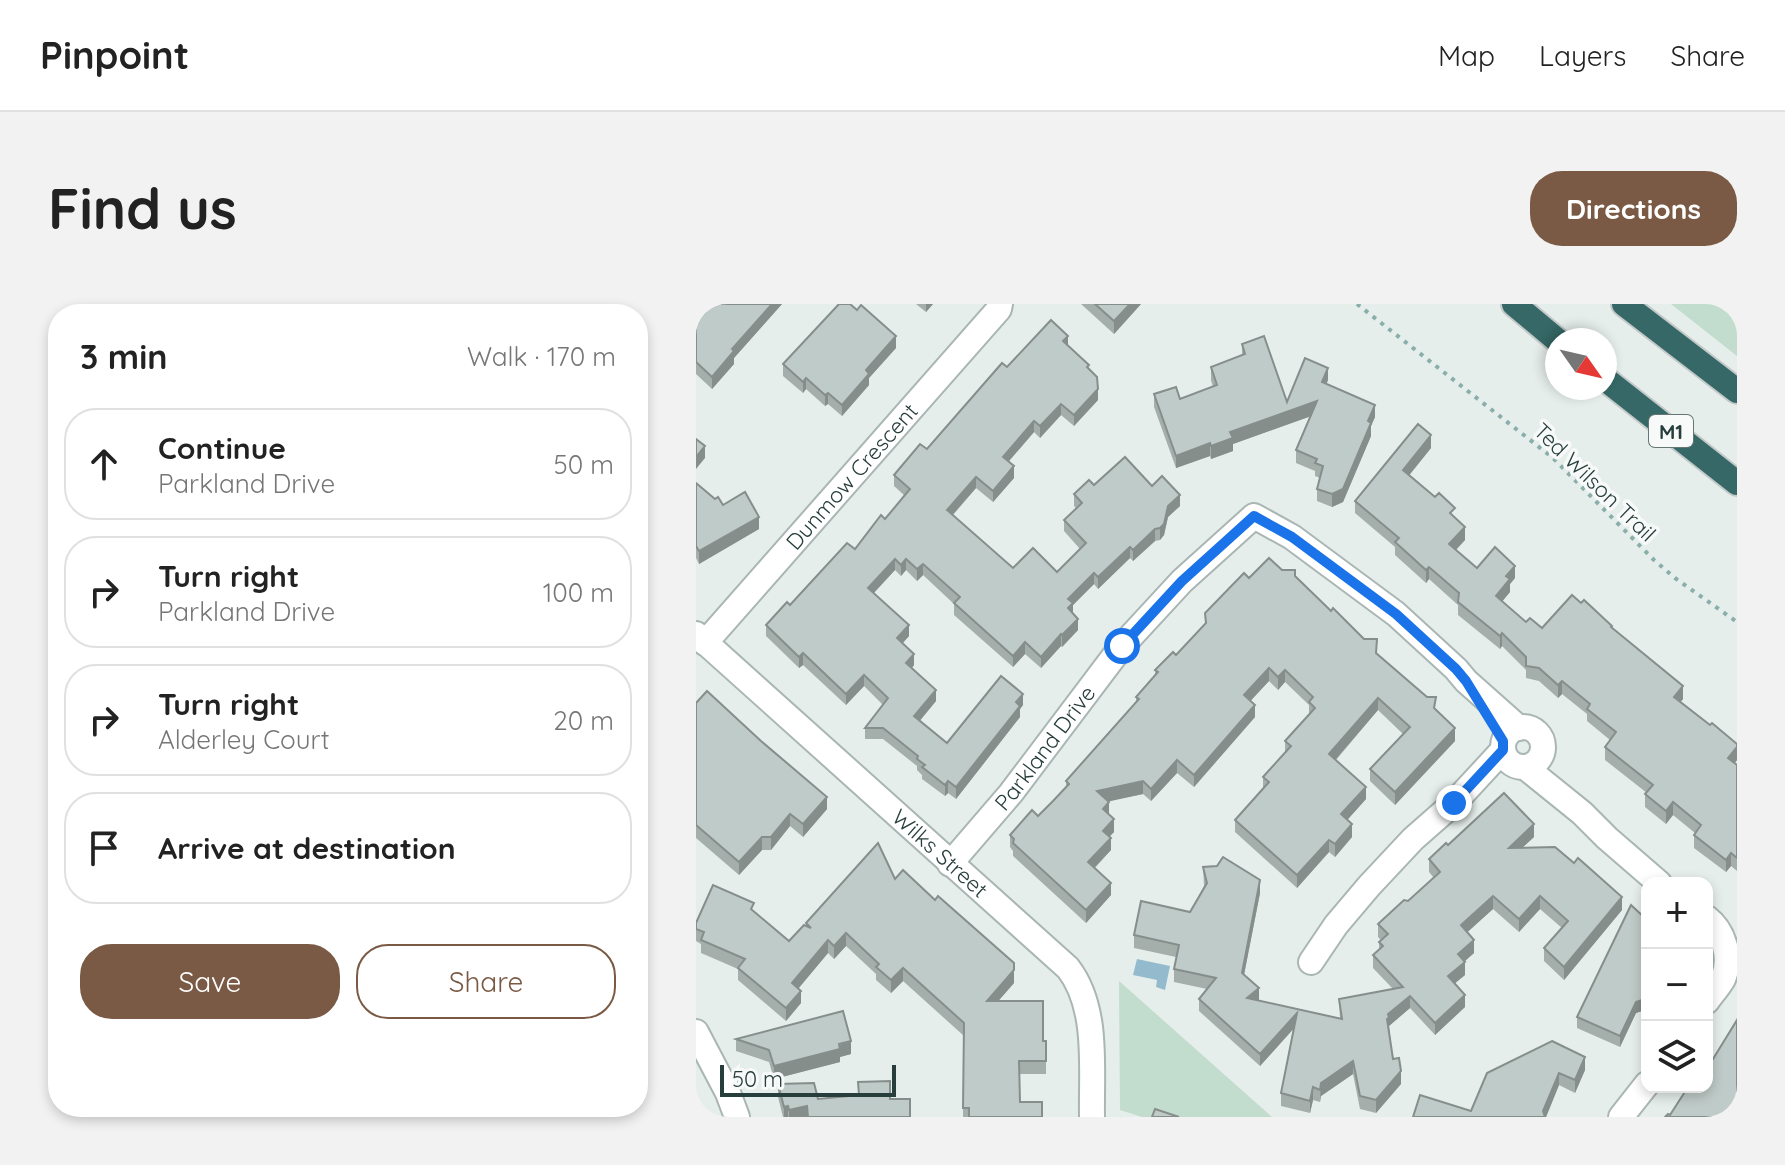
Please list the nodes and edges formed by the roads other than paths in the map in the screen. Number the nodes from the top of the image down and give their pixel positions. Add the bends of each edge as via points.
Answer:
1 (1514, 304) edge
2 (1624, 304) edge
3 (1000, 307) edge
4 (1545, 330) edge
5 (1617, 388) edge
6 (1737, 391) edge
7 (1737, 483) edge
8 (701, 639) edge
9 (1517, 751) junction
10 (950, 864) junction
11 (1652, 877) edge
12 (1713, 922) edge
13 (1732, 955) edge
14 (1311, 962) dead end
15 (1713, 992) edge
16 (696, 1032) edge
17 (1641, 1092) edge
18 (737, 1117) edge
19 (1092, 1117) edge
20 (1621, 1117) edge

1 - 4 highway
2 - 6 highway
3 - 8 street, Dunmow Crescent
5 - 7 highway, M1
8 - 10 street, Wilks Street
9 - 10 street, Parkland Drive via 1456,669 1396,614 1292,537 1254,516 1182,581 1122,646
9 - 11 street, Parkland Drive
9 - 14 street via 1413,839 1336,925
10 - 19 street, Wilks Street via 1077,980 1090,1026
12 - 13 street
13 - 15 street
16 - 18 street
17 - 20 street

